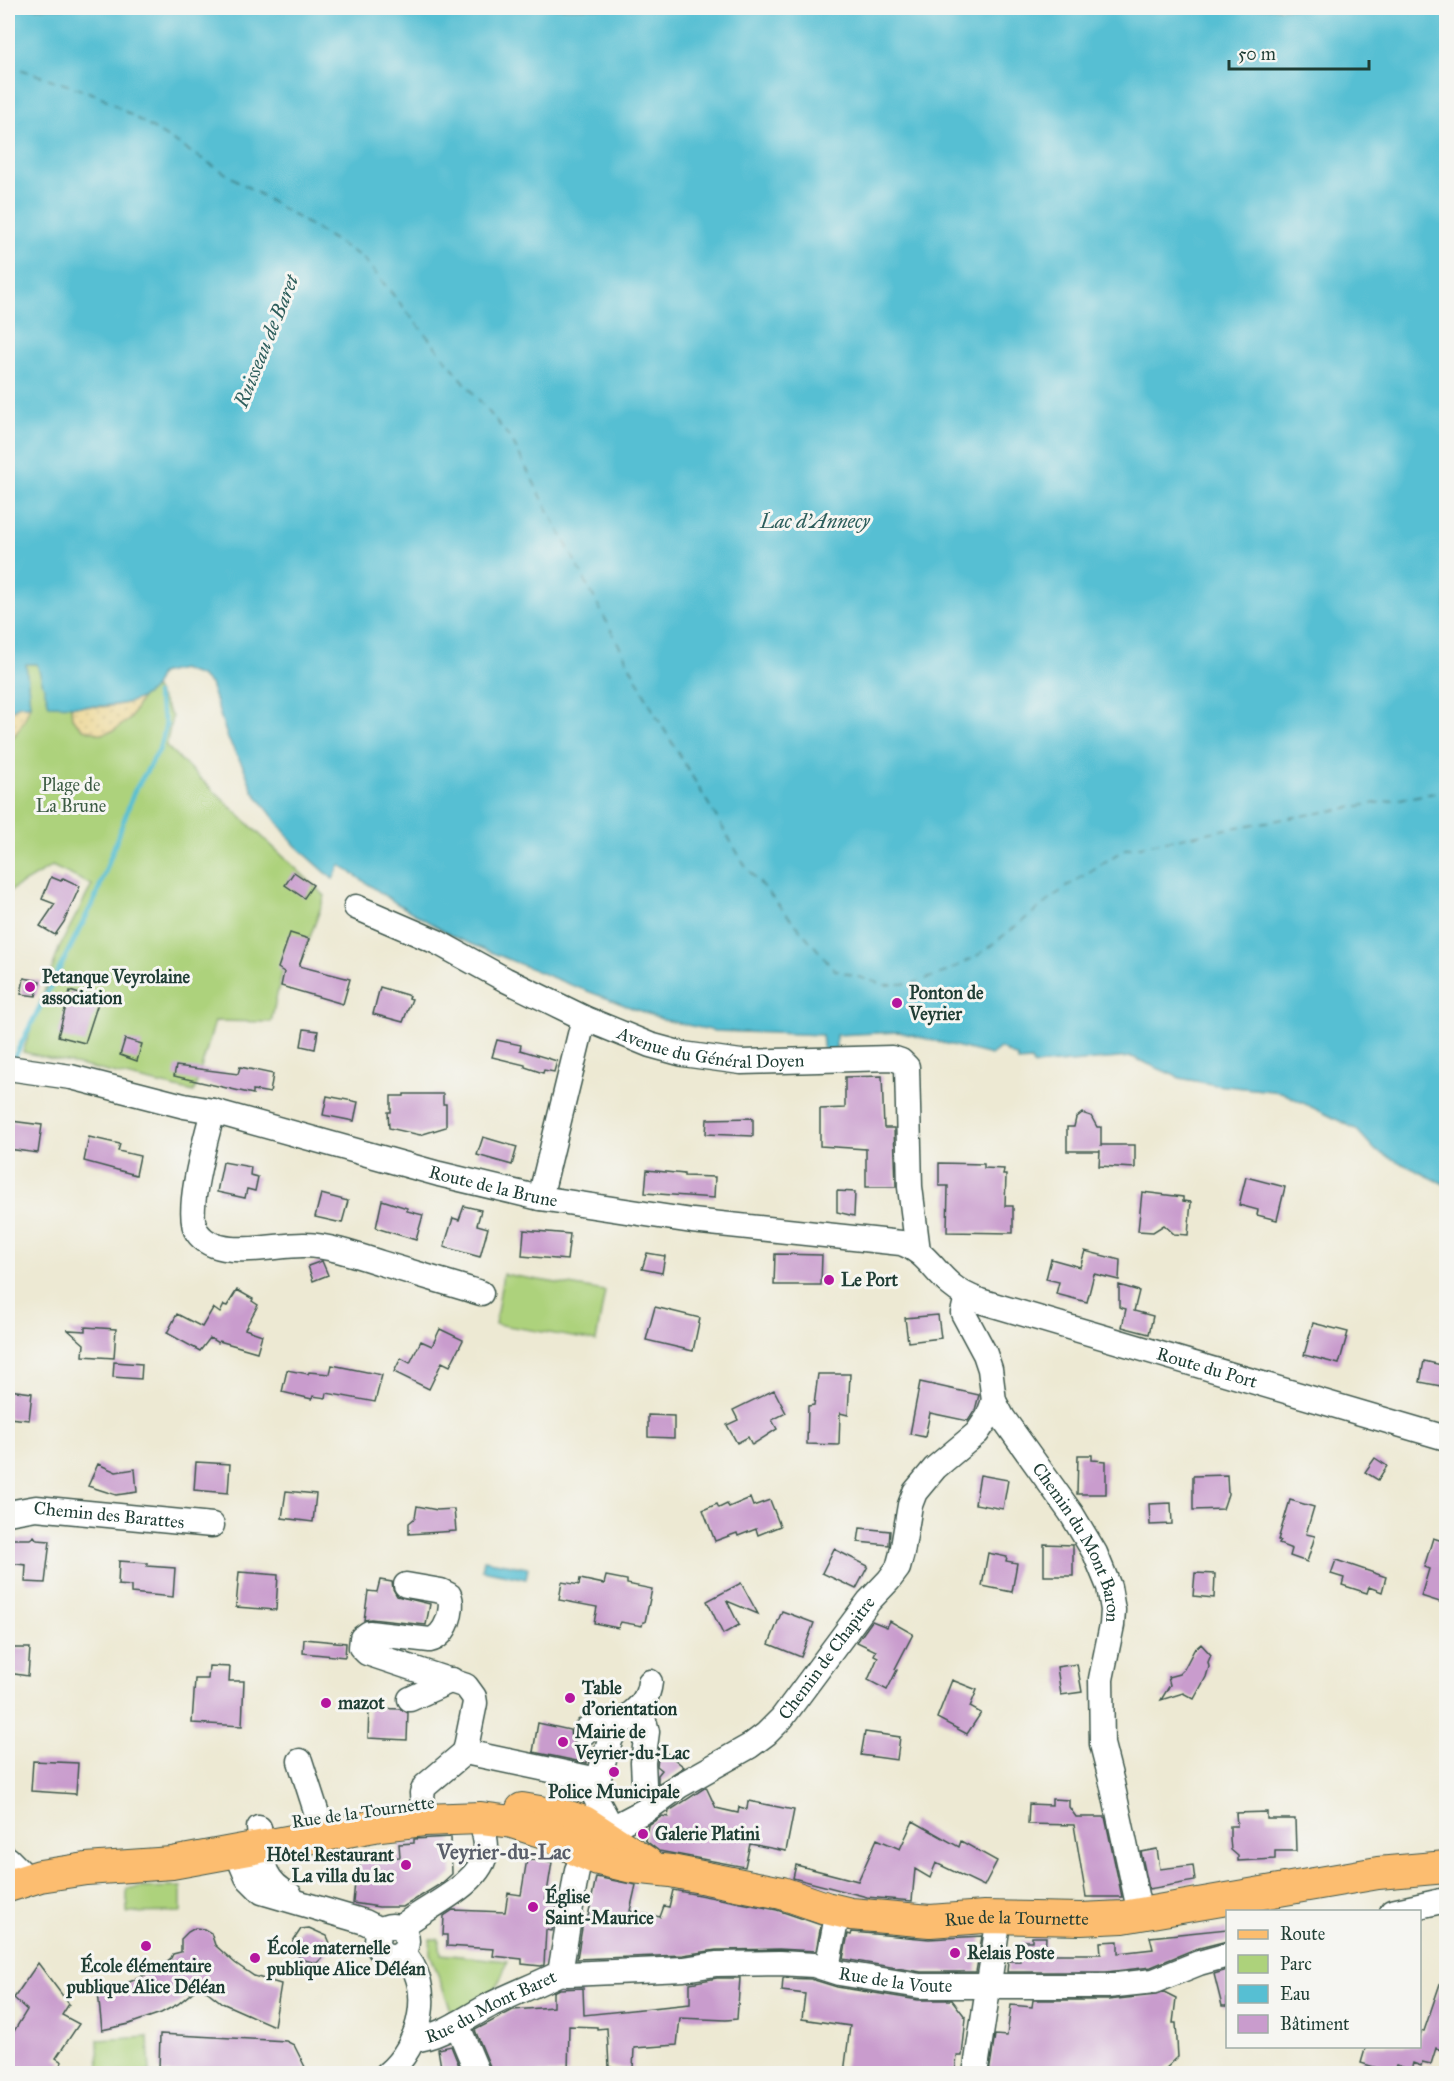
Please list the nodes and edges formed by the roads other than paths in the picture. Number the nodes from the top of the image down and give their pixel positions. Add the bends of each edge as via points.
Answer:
1 (356, 907) dead end
2 (584, 1018) junction
3 (8, 1068) edge
4 (213, 1111) junction
5 (540, 1198) junction
6 (918, 1251) junction
7 (482, 1293) dead end
8 (968, 1296) junction
9 (994, 1401) junction
10 (1446, 1438) edge
11 (8, 1513) edge
12 (212, 1525) dead end
13 (405, 1585) dead end
14 (452, 1680) junction
15 (650, 1682) dead end
16 (410, 1699) dead end
17 (629, 1717) junction
18 (584, 1732) dead end
19 (612, 1735) junction
20 (465, 1752) junction
21 (300, 1761) dead end
22 (598, 1780) junction
23 (644, 1783) dead end
24 (423, 1811) junction
25 (318, 1817) junction
26 (481, 1818) junction
27 (247, 1840) junction
28 (606, 1841) junction
29 (1446, 1850) edge
30 (1446, 1867) edge
31 (17, 1874) edge
32 (1378, 1874) junction
33 (1446, 1900) edge
34 (1397, 1910) edge
35 (838, 1911) junction
36 (1140, 1914) junction
37 (999, 1917) junction
38 (391, 1929) junction
39 (1226, 1955) edge
40 (827, 1968) junction
41 (560, 1972) junction
42 (990, 1987) junction
43 (457, 2024) junction
44 (412, 2040) junction
45 (389, 2072) edge
46 (478, 2073) edge
47 (975, 2073) edge

1 - 2 street, Avenue du Général Doyen via 437,942
2 - 5 street
2 - 6 street, Avenue du Général Doyen via 650,1045 714,1059 902,1061 907,1067 910,1187
3 - 4 street, Route de la Brune via 71,1077
4 - 5 street, Route de la Brune
4 - 7 street via 193,1201 195,1230 204,1240 223,1249 284,1245 332,1248
5 - 6 street, Route de la Brune via 692,1221 901,1243
6 - 8 street, Route de la Brune via 952,1287
8 - 9 street, Chemin du Mont Baron via 963,1312 985,1354
8 - 10 street, Route du Port
9 - 28 street, Chemin de Chapitre via 977,1433 942,1461 915,1492 898,1568 782,1718 750,1746 679,1786
9 - 36 street, Chemin du Mont Baron via 1071,1513 1095,1553 1109,1587 1113,1611 1101,1679 1102,1744
11 - 12 street, Chemin des Barattes via 36,1508
13 - 14 street via 449,1595 451,1602 443,1634 430,1640 369,1633 362,1638 361,1647 367,1653
14 - 16 street
14 - 20 street via 466,1686 475,1703
15 - 17 street via 645,1701
17 - 19 street
17 - 23 street via 645,1724 647,1732
18 - 19 street via 597,1725 607,1728
19 - 22 street
20 - 22 street
20 - 24 street via 426,1786 422,1793
21 - 25 street
22 - 28 street via 594,1795
24 - 25 main road, Rue de la Tournette via 377,1807
24 - 26 main road, Rue de la Tournette
24 - 27 main road, Rue de la Tournette via 380,1825
24 - 28 main road, Rue de la Tournette via 446,1800 535,1810 584,1822
25 - 27 main road, Rue de la Tournette
26 - 28 main road, Rue de la Tournette via 512,1822 550,1834
26 - 38 street via 486,1849 478,1870 450,1894
27 - 31 main road, Rue de la Tournette via 172,1863
27 - 38 street via 247,1877 262,1892
28 - 35 main road, Rue de la Tournette via 609,1862 782,1893
28 - 41 street, Rue du Mont Baret via 577,1870
29 - 32 main road, Rue de la Tournette
30 - 32 main road, Rue de la Tournette
32 - 36 main road, Rue de la Tournette
33 - 34 street
35 - 37 main road, Rue de la Tournette via 901,1920
35 - 40 street
36 - 37 main road, Rue de la Tournette via 1081,1919
37 - 42 street
38 - 44 street via 406,1934 402,1952 416,1971 421,1989 418,2025
39 - 42 street, Rue de la Voute via 1154,1981 1107,1986
40 - 41 street, Rue de la Voute via 769,1963
40 - 42 street, Rue de la Voute via 920,1986
41 - 43 street, Rue du Mont Baret
42 - 47 street
43 - 44 street, Rue du Mont Baret
43 - 46 street
44 - 45 street, Rue du Mont Baret

